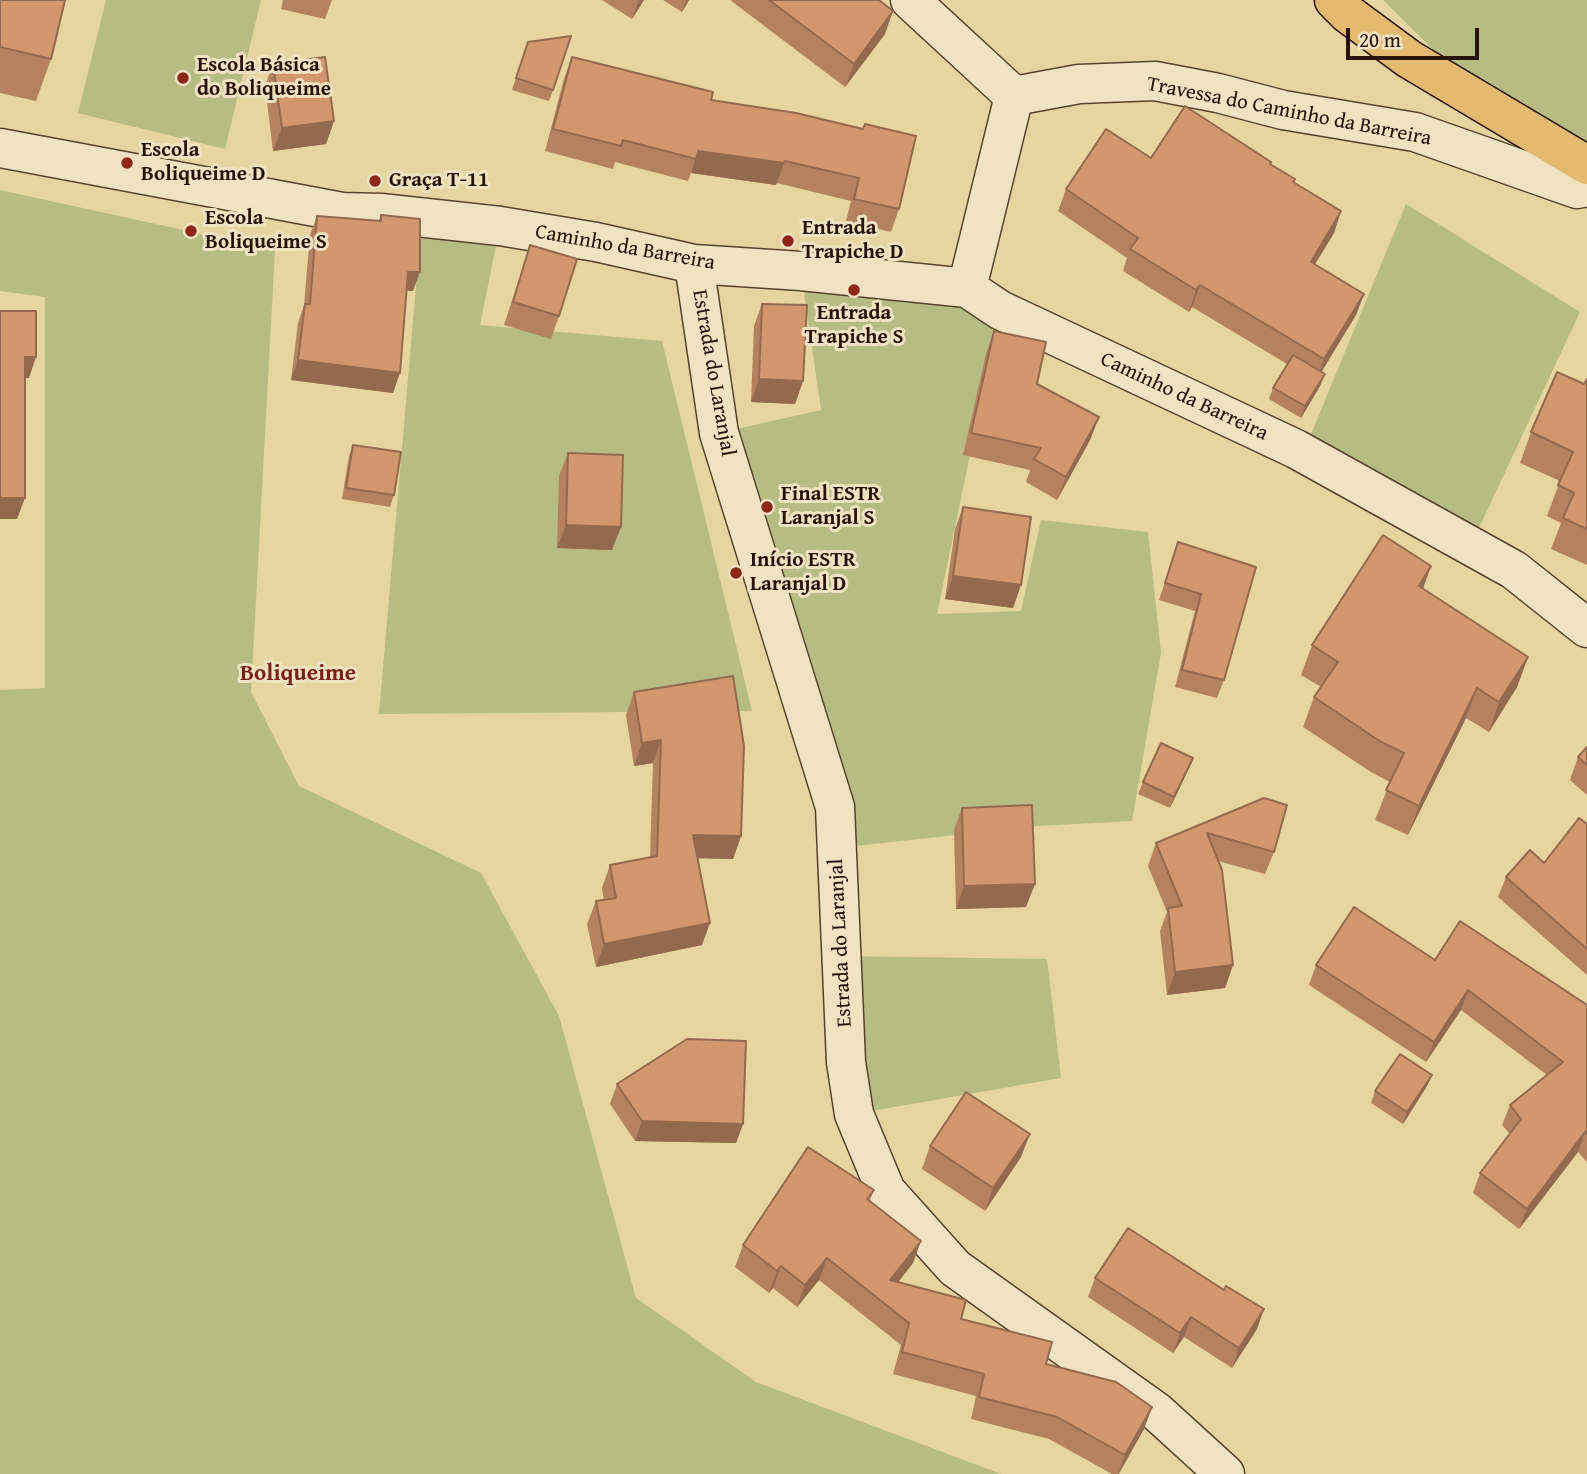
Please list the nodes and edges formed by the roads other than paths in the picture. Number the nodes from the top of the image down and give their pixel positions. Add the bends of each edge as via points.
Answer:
1 (909, 0) edge
2 (1334, 0) edge
3 (1014, 96) junction
4 (0, 148) edge
5 (1587, 165) edge
6 (1587, 187) edge
7 (694, 264) junction
8 (967, 288) junction
9 (1587, 628) edge
10 (1225, 1474) edge

1 - 3 street
2 - 5 main road via 1409,59
3 - 6 street, Travessa do Caminho da Barreira via 1079,84 1155,81 1283,110 1415,132 1577,189
3 - 8 street
4 - 7 street, Caminho da Barreira via 342,212 500,226
7 - 8 street, Caminho da Barreira
7 - 10 street, Estrada do Laranjal via 719,433 835,807 846,1062 854,1114 886,1191 955,1268 1157,1412
8 - 9 street, Caminho da Barreira via 1000,310 1296,449 1514,570

